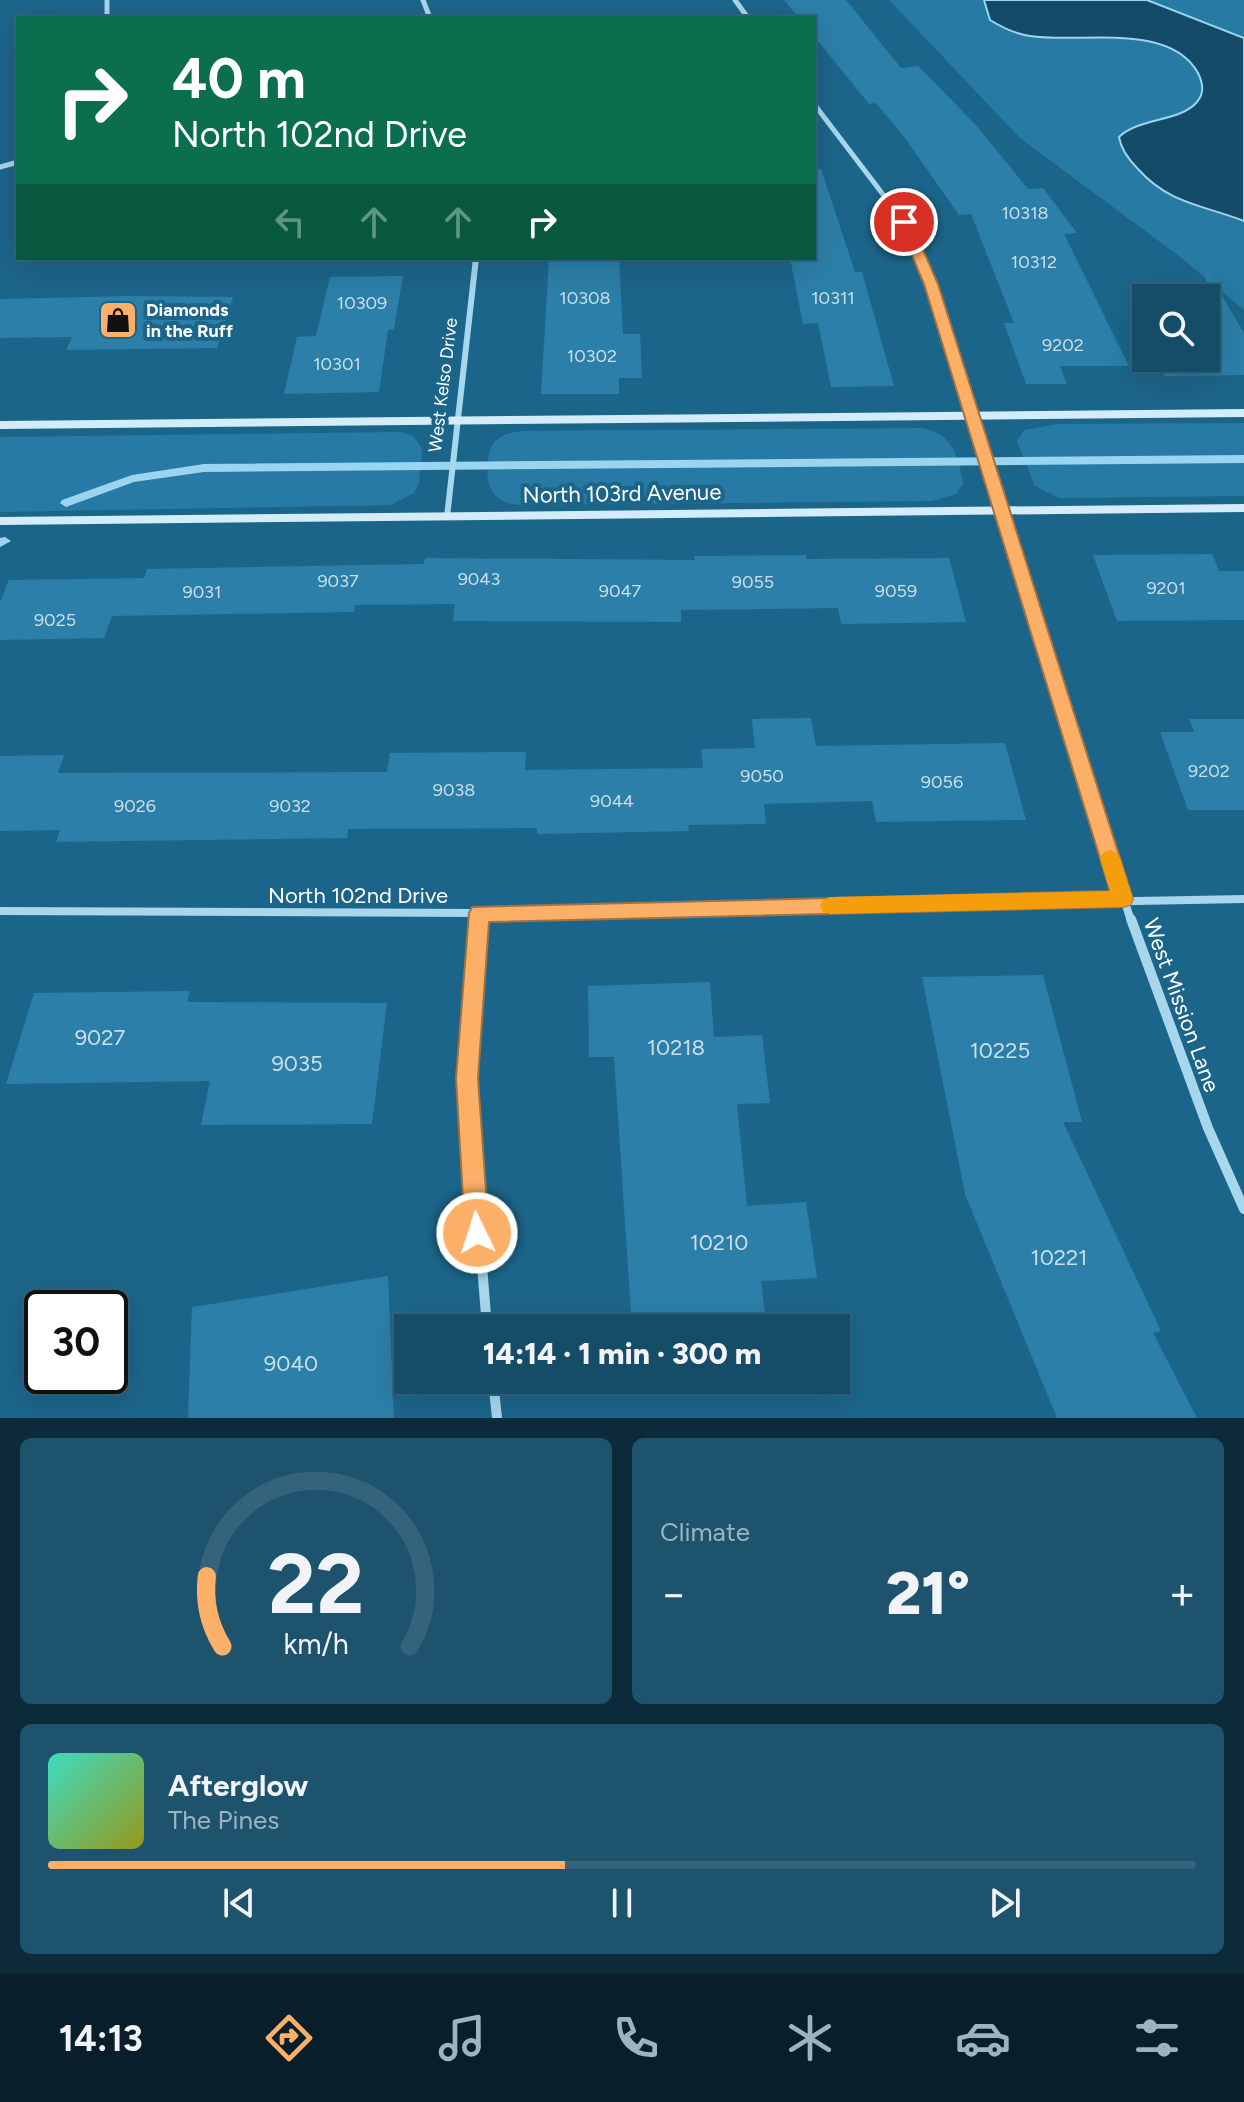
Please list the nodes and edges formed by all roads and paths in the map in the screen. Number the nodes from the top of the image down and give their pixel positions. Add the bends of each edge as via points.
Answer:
1 (816, 107) edge
2 (476, 260) edge
3 (1244, 413) edge
4 (970, 415) junction
5 (456, 421) junction
6 (0, 425) edge
7 (1244, 508) edge
8 (1002, 511) junction
9 (447, 517) junction
10 (0, 521) edge
11 (1123, 899) junction
12 (1244, 899) edge
13 (0, 911) edge
14 (479, 913) junction
15 (1244, 1209) edge
16 (486, 1314) edge
17 (494, 1394) edge
18 (497, 1418) edge

1 - 4 street, West Mission Lane via 904,222 931,284
2 - 5 street, West Kelso Drive
3 - 4 street
4 - 5 street
4 - 8 street, West Mission Lane
5 - 6 street
5 - 9 street, West Kelso Drive
7 - 8 street, North 103rd Avenue
8 - 9 street, North 103rd Avenue
8 - 11 street, West Mission Lane
9 - 10 street, North 103rd Avenue
11 - 12 street, North 102nd Drive
11 - 14 street, North 102nd Drive
11 - 15 street, West Mission Lane via 1208,1128
13 - 14 street, North 102nd Drive
14 - 16 street via 467,1078
17 - 18 street

